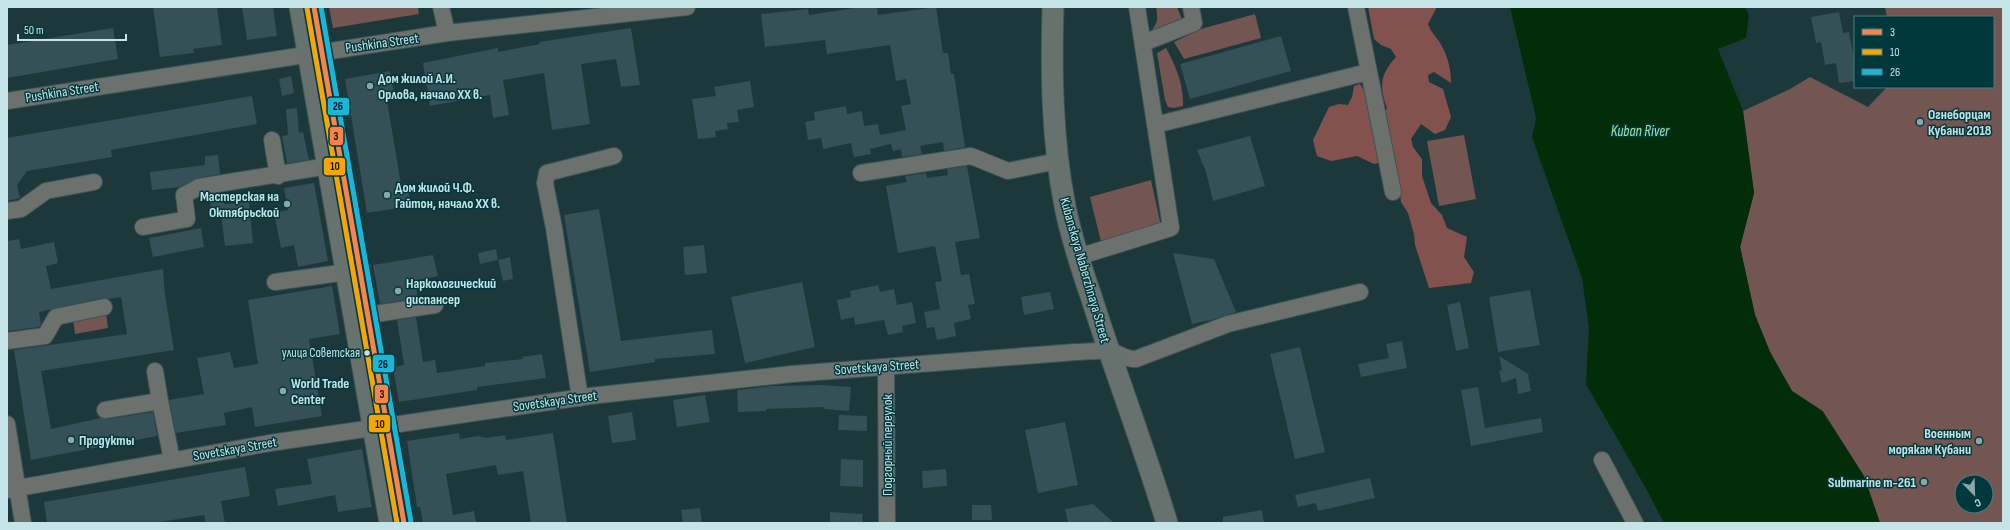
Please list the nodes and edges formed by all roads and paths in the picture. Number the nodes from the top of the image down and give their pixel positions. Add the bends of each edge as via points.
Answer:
1 (300, 7) edge
2 (314, 7) edge
3 (441, 7) edge
4 (687, 7) edge
5 (1053, 7) edge
6 (1137, 7) edge
7 (1191, 7) edge
8 (1356, 7) edge
9 (447, 33) junction
10 (1143, 43) junction
11 (316, 53) junction
12 (1368, 72) junction
13 (7, 101) edge
14 (1155, 125) junction
15 (272, 140) dead end
16 (614, 156) dead end
17 (1058, 161) junction
18 (328, 166) junction
19 (861, 173) dead end
20 (278, 176) junction
21 (94, 182) dead end
22 (1393, 192) dead end
23 (7, 211) edge
24 (143, 227) dead end
25 (1078, 257) junction
26 (346, 272) junction
27 (275, 282) dead end
28 (1360, 292) dead end
29 (435, 305) dead end
30 (104, 307) dead end
31 (368, 315) junction
32 (7, 342) edge
33 (1108, 351) junction
34 (886, 366) junction
35 (155, 371) dead end
36 (580, 398) junction
37 (160, 401) junction
38 (104, 410) dead end
39 (7, 424) edge
40 (380, 426) junction
41 (172, 460) junction
42 (1602, 460) dead end
43 (12, 489) edge
44 (23, 523) edge
45 (390, 523) edge
46 (404, 523) edge
47 (887, 523) edge
48 (1167, 523) edge
49 (1635, 523) edge

1 - 11 main road
2 - 11 street
3 - 9 street
4 - 9 street, Pushkina Street
5 - 17 main road, Kubanskaya Naberzhnaya Street via 1051,74
6 - 10 street
7 - 10 street via 1194,23
8 - 12 street
9 - 11 street, Pushkina Street
10 - 14 street
11 - 13 street, Pushkina Street
11 - 18 main road
11 - 31 street
12 - 14 street
12 - 22 street
14 - 25 street via 1171,228
15 - 20 street
16 - 36 street via 547,173 545,182
17 - 19 street via 1008,171 971,156
17 - 25 main road, Kubanskaya Naberzhnaya Street via 1065,206
18 - 20 street
18 - 26 main road
20 - 24 street via 199,187 184,195 188,219
21 - 23 street via 46,191 21,209
25 - 33 main road, Kubanskaya Naberzhnaya Street
26 - 27 street
26 - 40 main road
28 - 33 street via 1228,324 1136,359 1129,360 1118,353
29 - 31 street
30 - 32 street via 56,317 45,336
31 - 40 street
33 - 34 street, Sovetskaya Street
33 - 48 main road, Kubanskaya Naberzhnaya Street
34 - 36 street, Sovetskaya Street
34 - 47 street, Подгорный переулок
35 - 37 street
36 - 40 street, Sovetskaya Street
37 - 38 street
37 - 41 street
39 - 43 street
40 - 41 street, Sovetskaya Street
40 - 45 main road
40 - 46 street
41 - 43 street, Sovetskaya Street
42 - 49 street
43 - 44 street

